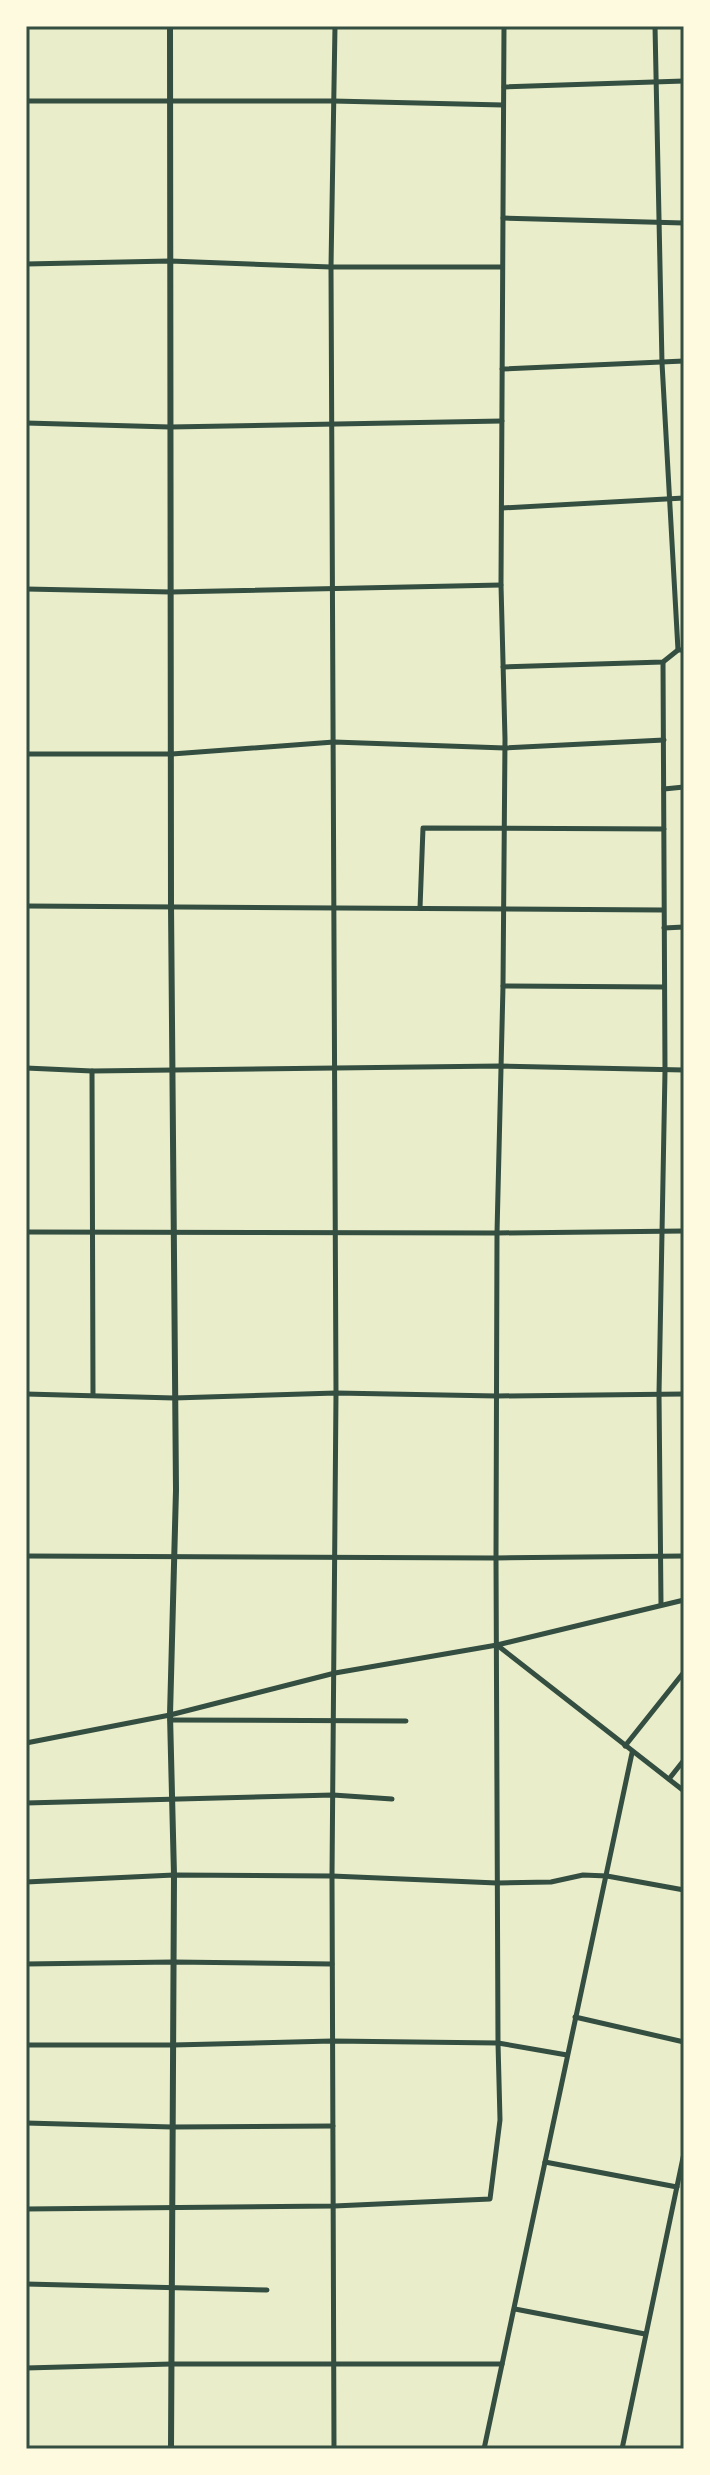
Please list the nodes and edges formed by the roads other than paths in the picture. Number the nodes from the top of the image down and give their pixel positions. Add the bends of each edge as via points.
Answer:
1 (170, 26) edge
2 (335, 26) edge
3 (504, 26) edge
4 (655, 26) edge
5 (684, 81) edge
6 (656, 83) junction
7 (504, 87) junction
8 (168, 100) junction
9 (26, 101) edge
10 (333, 101) junction
11 (503, 105) junction
12 (503, 218) junction
13 (684, 223) edge
14 (661, 224) junction
15 (170, 261) junction
16 (26, 264) edge
17 (331, 267) junction
18 (502, 267) junction
19 (684, 361) edge
20 (662, 363) junction
21 (502, 369) junction
22 (502, 421) junction
23 (26, 423) edge
24 (332, 425) junction
25 (170, 427) junction
26 (671, 498) junction
27 (684, 498) edge
28 (502, 508) junction
29 (501, 585) junction
30 (332, 588) junction
31 (26, 589) edge
32 (171, 592) junction
33 (681, 650) edge
34 (663, 662) junction
35 (503, 667) junction
36 (664, 740) junction
37 (334, 742) junction
38 (505, 748) junction
39 (26, 754) edge
40 (172, 754) junction
41 (684, 787) edge
42 (664, 789) junction
43 (504, 828) junction
44 (664, 829) junction
45 (171, 905) junction
46 (26, 906) edge
47 (503, 907) junction
48 (336, 908) junction
49 (420, 908) junction
50 (663, 910) junction
51 (684, 927) edge
52 (664, 928) junction
53 (503, 986) junction
54 (664, 987) junction
55 (500, 1066) junction
56 (26, 1068) edge
57 (335, 1069) junction
58 (172, 1070) junction
59 (684, 1070) edge
60 (92, 1071) junction
61 (665, 1071) junction
62 (93, 1231) junction
63 (174, 1231) junction
64 (661, 1231) junction
65 (684, 1231) edge
66 (26, 1232) edge
67 (335, 1233) junction
68 (497, 1233) junction
69 (336, 1393) junction
70 (26, 1394) edge
71 (93, 1394) junction
72 (659, 1394) junction
73 (684, 1394) edge
74 (497, 1396) junction
75 (174, 1398) junction
76 (26, 1556) edge
77 (175, 1556) junction
78 (660, 1556) junction
79 (684, 1556) edge
80 (336, 1557) junction
81 (496, 1558) junction
82 (684, 1600) edge
83 (661, 1604) junction
84 (497, 1645) junction
85 (684, 1672) edge
86 (335, 1673) junction
87 (170, 1718) junction
88 (334, 1720) junction
89 (406, 1721) dead end
90 (26, 1743) edge
91 (625, 1746) junction
92 (632, 1753) junction
93 (684, 1760) edge
94 (669, 1779) junction
95 (684, 1791) edge
96 (333, 1795) junction
97 (392, 1799) dead end
98 (173, 1800) junction
99 (26, 1803) edge
100 (174, 1875) junction
101 (332, 1876) junction
102 (607, 1876) junction
103 (26, 1882) edge
104 (497, 1883) junction
105 (684, 1890) edge
106 (173, 1962) junction
107 (26, 1964) edge
108 (332, 1964) junction
109 (575, 2017) junction
110 (332, 2041) junction
111 (684, 2042) edge
112 (498, 2043) junction
113 (26, 2045) edge
114 (173, 2045) junction
115 (567, 2055) junction
116 (26, 2123) edge
117 (333, 2126) junction
118 (172, 2127) junction
119 (684, 2153) edge
120 (545, 2162) junction
121 (677, 2187) junction
122 (334, 2206) junction
123 (26, 2209) edge
124 (172, 2209) junction
125 (26, 2284) edge
126 (172, 2289) junction
127 (267, 2290) dead end
128 (515, 2309) junction
129 (645, 2334) junction
130 (334, 2363) junction
131 (171, 2364) junction
132 (502, 2364) junction
133 (26, 2368) edge
134 (171, 2449) edge
135 (334, 2449) edge
136 (484, 2449) edge
137 (622, 2449) edge

1 - 8 street
2 - 10 street
3 - 7 street
4 - 6 street
5 - 6 street
6 - 7 street
6 - 14 street
7 - 11 street
8 - 9 street
8 - 10 street
8 - 15 street
10 - 11 street
10 - 17 street
11 - 12 street
12 - 14 street
12 - 18 street
13 - 14 street
14 - 20 street
15 - 16 street
15 - 17 street
15 - 25 street
17 - 18 street
17 - 24 street
18 - 21 street
19 - 20 street
20 - 21 street
20 - 26 street
21 - 22 street
22 - 24 street
22 - 28 street
23 - 25 street
24 - 25 street
24 - 30 street
25 - 32 street
26 - 27 street
26 - 28 street
26 - 33 street
28 - 29 street
29 - 30 street
29 - 35 street
30 - 32 street
30 - 37 street
31 - 32 street
32 - 40 street
33 - 34 street
34 - 35 street
34 - 36 street
35 - 38 street
36 - 38 street
36 - 42 street
37 - 38 street
37 - 40 street
37 - 48 street
38 - 43 street
39 - 40 street
40 - 45 street
41 - 42 street
42 - 44 street
43 - 44 street
43 - 47 street
43 - 49 street via 423,828
44 - 50 street
45 - 46 street
45 - 48 street
45 - 58 street
47 - 49 street
47 - 50 street
47 - 53 street
48 - 49 street
48 - 57 street
50 - 52 street
51 - 52 street
52 - 54 street
53 - 54 street
53 - 55 street
54 - 61 street
55 - 57 street
55 - 61 street
55 - 68 street
56 - 60 street
57 - 58 street
57 - 67 street
58 - 60 street
58 - 63 street
59 - 61 street
60 - 62 street
61 - 64 street
62 - 63 street
62 - 66 street
62 - 71 street
63 - 67 street
63 - 75 street
64 - 65 street
64 - 68 street
64 - 72 street
67 - 68 street
67 - 69 street
68 - 74 street
69 - 74 street
69 - 75 street
69 - 80 street
70 - 71 street
71 - 75 street
72 - 73 street
72 - 74 street
72 - 78 street
74 - 81 street
75 - 77 street
76 - 77 street
77 - 80 street
77 - 87 street
78 - 79 street
78 - 81 street
78 - 83 street
80 - 81 street
80 - 86 street
81 - 84 street
82 - 83 street
83 - 84 street
84 - 86 street
84 - 91 street
84 - 104 street
85 - 91 street
86 - 87 street
86 - 88 street
87 - 88 street
87 - 90 street
87 - 98 street
88 - 89 street
88 - 96 street
91 - 92 street
92 - 94 street
92 - 102 street
93 - 94 street
94 - 95 street
96 - 97 street
96 - 98 street
96 - 101 street
98 - 99 street
98 - 100 street
100 - 101 street
100 - 103 street
100 - 106 street
101 - 104 street
101 - 108 street
102 - 104 street
102 - 105 street
102 - 109 street
104 - 112 street
106 - 107 street
106 - 108 street
106 - 114 street
108 - 110 street
109 - 111 street
109 - 115 street
110 - 112 street
110 - 114 street
110 - 117 street
112 - 115 street
112 - 122 street via 500,2120 490,2199
113 - 114 street
114 - 118 street
115 - 120 street
116 - 118 street
117 - 118 street
117 - 122 street
118 - 124 street
119 - 121 street
120 - 121 street
120 - 128 street
121 - 129 street
122 - 124 street
122 - 130 street
123 - 124 street
124 - 126 street
125 - 126 street
126 - 127 street
126 - 131 street
128 - 129 street
128 - 132 street
129 - 137 street
130 - 131 street
130 - 132 street
130 - 135 street
131 - 133 street
131 - 134 street
132 - 136 street

